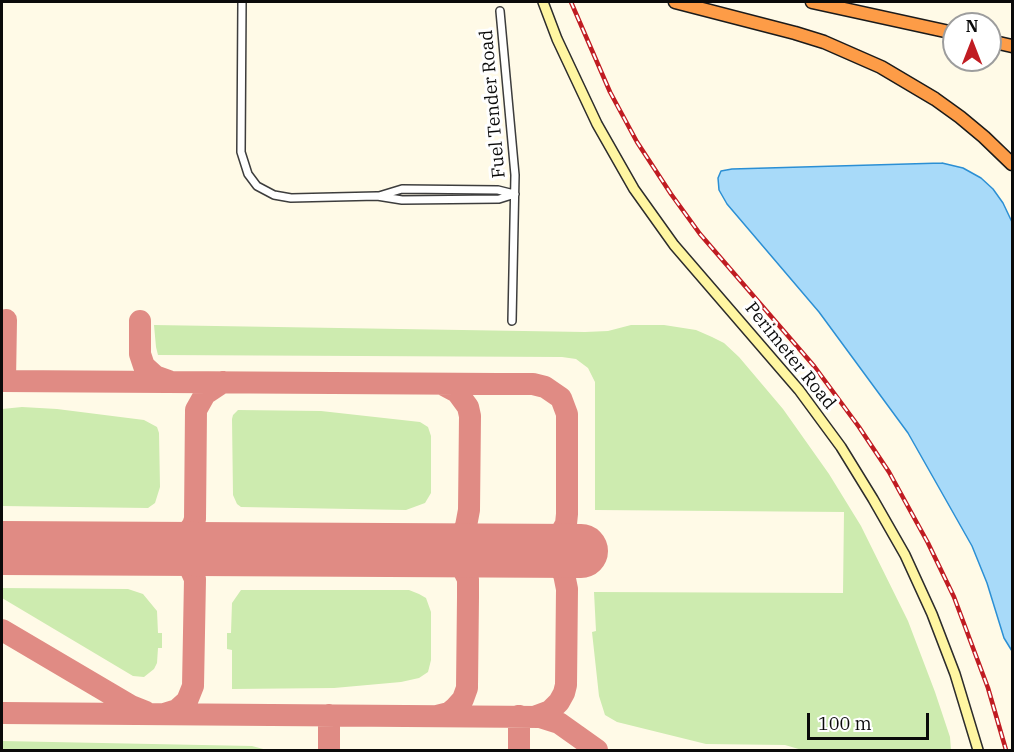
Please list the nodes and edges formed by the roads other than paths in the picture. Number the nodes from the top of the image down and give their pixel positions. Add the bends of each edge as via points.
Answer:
1 (242, 2) edge
2 (543, 2) edge
3 (675, 2) edge
4 (812, 2) edge
5 (500, 11) dead end
6 (942, 30) edge
7 (1012, 164) edge
8 (515, 194) junction
9 (512, 321) dead end
10 (978, 750) edge

1 - 8 street, Fuel Tender Road via 241,152 248,174 264,190 282,197 377,196 402,200 499,199
2 - 10 street, Perimeter Road via 597,124 634,189 674,245 799,390 873,499 932,614 956,674
3 - 7 highway via 805,36 881,68 943,105
4 - 6 highway
5 - 8 street, Fuel Tender Road
8 - 9 street, Fuel Tender Road

